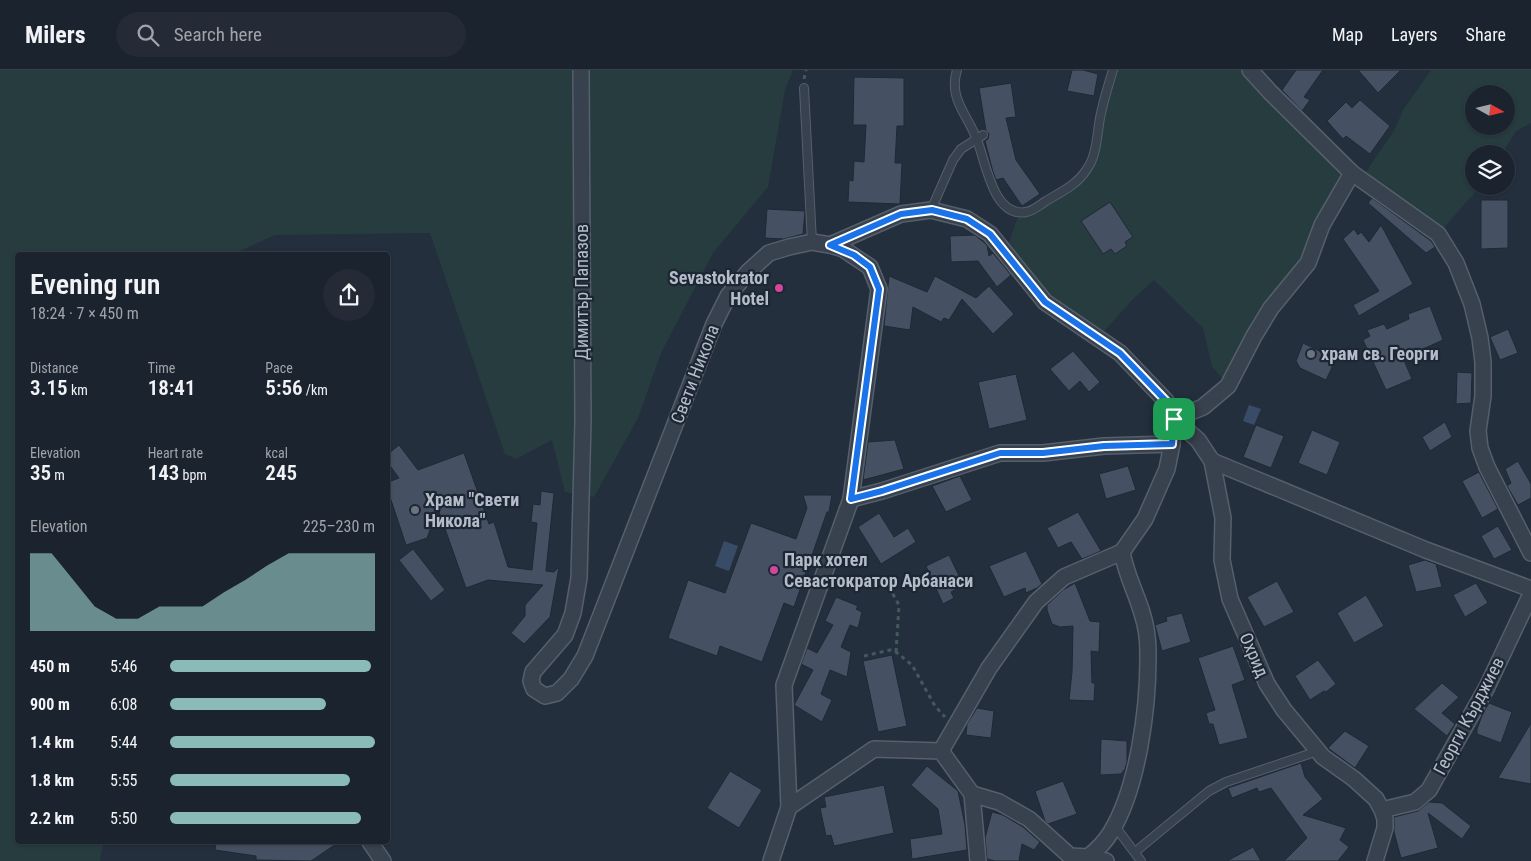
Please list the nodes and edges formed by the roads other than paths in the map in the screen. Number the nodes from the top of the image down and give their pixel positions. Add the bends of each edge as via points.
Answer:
1 (581, 70) edge
2 (957, 70) edge
3 (1113, 70) edge
4 (1250, 70) edge
5 (804, 88) dead end
6 (980, 137) junction
7 (1352, 173) junction
8 (932, 210) junction
9 (812, 242) junction
10 (830, 245) junction
11 (1174, 419) junction
12 (1172, 444) junction
13 (1212, 461) junction
14 (851, 499) junction
15 (580, 513) joint
16 (1122, 552) junction
17 (1531, 553) edge
18 (1531, 589) edge
19 (1531, 594) edge
20 (941, 751) junction
21 (1318, 751) junction
22 (972, 794) junction
23 (789, 807) junction
24 (1382, 810) junction
25 (1114, 825) junction
26 (371, 844) edge
27 (1135, 852) junction
28 (1088, 857) junction
29 (1069, 859) edge
30 (383, 861) edge
31 (771, 861) edge
32 (978, 861) edge
33 (1106, 861) edge
34 (1141, 861) edge
35 (1375, 861) edge

1 - 15 street, Димитър Папазов via 583,421
2 - 6 lane via 954,80 956,99
3 - 6 lane via 1088,168 1075,184 1028,212 1019,213 1003,205 993,188
4 - 7 street
5 - 9 lane
6 - 8 lane via 961,149 953,160
7 - 11 street via 1322,225 1308,263 1272,308 1228,386 1203,407
7 - 17 street via 1438,234 1456,263 1472,304 1480,338 1483,362 1478,431 1480,448
8 - 10 street via 901,214
8 - 11 street via 967,219 990,234 1045,302 1120,353 1166,401
9 - 10 street, Свети Никола
9 - 15 street, Свети Никола via 769,254 728,296 714,324 585,656 557,693 544,696 534,690 531,676 565,635 573,613 579,578
10 - 14 street, Свети Никола via 854,255 870,267 879,289
11 - 12 street
11 - 13 street, Охрид via 1198,440
12 - 14 street via 1000,453
12 - 16 street via 1167,469 1145,519
13 - 18 street via 1426,550
13 - 21 street, Охрид via 1223,518 1222,560 1230,599 1267,684
14 - 23 street, Свети Никола via 784,685
16 - 20 street via 1064,578 1036,602 989,668
16 - 25 street via 1148,635 1148,680 1144,721 1132,776
19 - 24 street, Георги Кърджиев via 1487,687 1429,790 1415,802
20 - 22 street
20 - 23 street via 874,749
21 - 24 street, Охрид via 1376,799
21 - 27 lane via 1226,782 1209,791
22 - 29 street via 999,802 1029,820
22 - 32 street
23 - 31 street, Свети Никола
24 - 35 street via 1386,828
25 - 27 lane
25 - 28 street via 1101,846
26 - 30 street
27 - 34 lane
28 - 29 street
28 - 33 street

